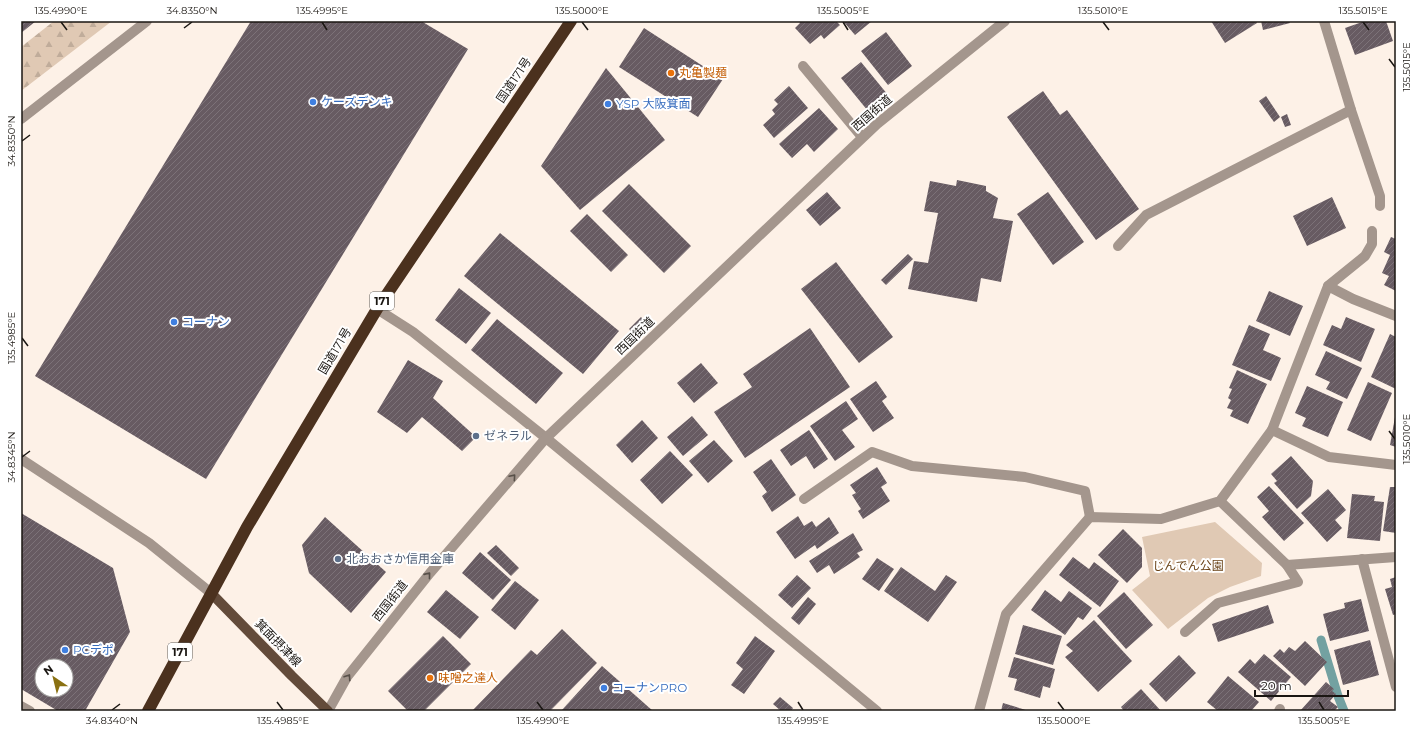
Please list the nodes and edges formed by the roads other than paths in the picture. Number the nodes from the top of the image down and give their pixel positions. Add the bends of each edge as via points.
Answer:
1 (146, 21) edge
2 (571, 21) edge
3 (1005, 21) edge
4 (1324, 21) edge
5 (803, 66) dead end
6 (1351, 110) junction
7 (21, 119) edge
8 (862, 138) junction
9 (1380, 206) dead end
10 (1372, 231) dead end
11 (1118, 246) dead end
12 (1328, 286) junction
13 (377, 309) junction
14 (1396, 316) edge
15 (1272, 430) junction
16 (546, 438) junction
17 (21, 459) edge
18 (1396, 465) edge
19 (804, 499) dead end
20 (1220, 501) junction
21 (1090, 517) junction
22 (1396, 557) edge
23 (1362, 560) junction
24 (1287, 565) junction
25 (211, 593) junction
26 (1185, 632) dead end
27 (1396, 687) edge
28 (21, 706) edge
29 (30, 711) edge
30 (148, 711) edge
31 (328, 711) edge
32 (877, 711) edge
33 (980, 711) edge

1 - 7 street
2 - 13 highway, 国道171号 / 171
3 - 8 street, 西国街道
4 - 6 street
5 - 8 street
6 - 9 street via 1380,196
6 - 11 street via 1146,215
8 - 16 street, 西国街道
10 - 12 street via 1372,244 1365,256
12 - 14 street
12 - 15 street
13 - 16 street via 413,332
13 - 25 highway, 国道171号 / 171 via 247,527
15 - 18 street via 1329,457
15 - 20 street
31 -> 16 street, 西国街道 via 347,677 425,579
16 - 32 street
17 - 25 street via 149,543
19 - 21 street via 872,452 912,466 1025,477 1084,491
20 - 21 street via 1161,519
20 - 24 street
21 - 33 street via 1006,614
22 - 23 street
23 - 24 street
23 - 27 street
24 - 26 street via 1298,582 1218,603
25 - 30 highway, 国道171号 / 171
25 - 31 main road, 箕面摂津線
28 - 29 street

